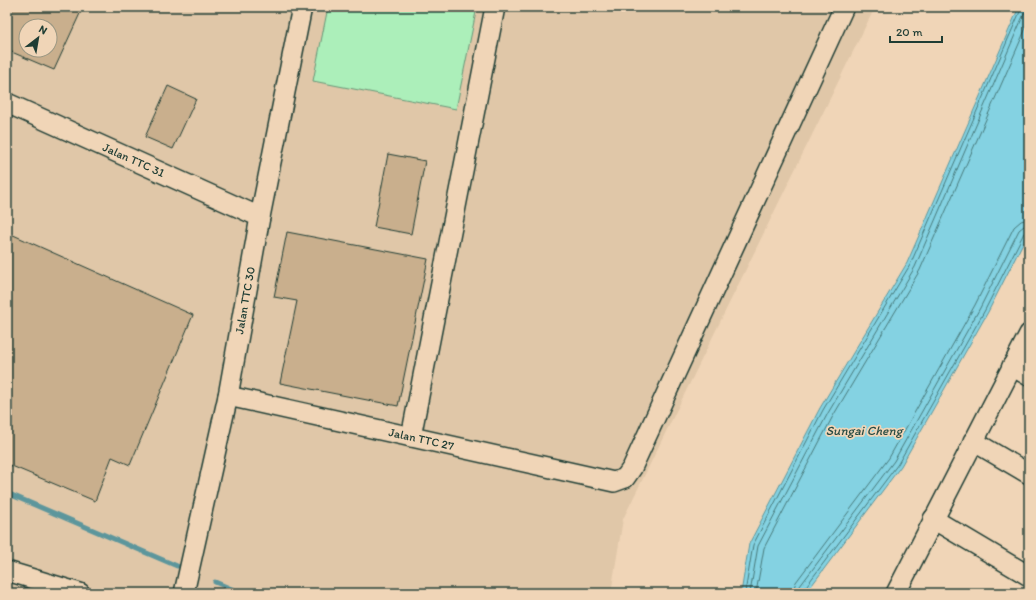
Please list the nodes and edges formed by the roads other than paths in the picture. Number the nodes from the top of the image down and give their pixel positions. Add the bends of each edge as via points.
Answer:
1 (302, 7) edge
2 (496, 7) edge
3 (844, 7) edge
4 (7, 102) edge
5 (260, 217) junction
6 (1029, 334) edge
7 (1012, 366) junction
8 (1029, 376) edge
9 (228, 396) junction
10 (411, 437) junction
11 (973, 441) junction
12 (1029, 474) edge
13 (933, 519) junction
14 (7, 571) edge
15 (1029, 576) edge
16 (902, 591) edge
17 (80, 593) edge
18 (184, 593) edge

1 - 5 street, Jalan TTC 30
2 - 10 street
3 - 10 street, Jalan TTC 27 via 632,468 625,478 614,482
4 - 5 street, Jalan TTC 31
5 - 9 street, Jalan TTC 30
6 - 7 street
7 - 8 street
7 - 11 street
9 - 10 street, Jalan TTC 27
9 - 18 street, Jalan TTC 30
11 - 12 street
11 - 13 street
13 - 15 street
13 - 16 street
14 - 17 street

